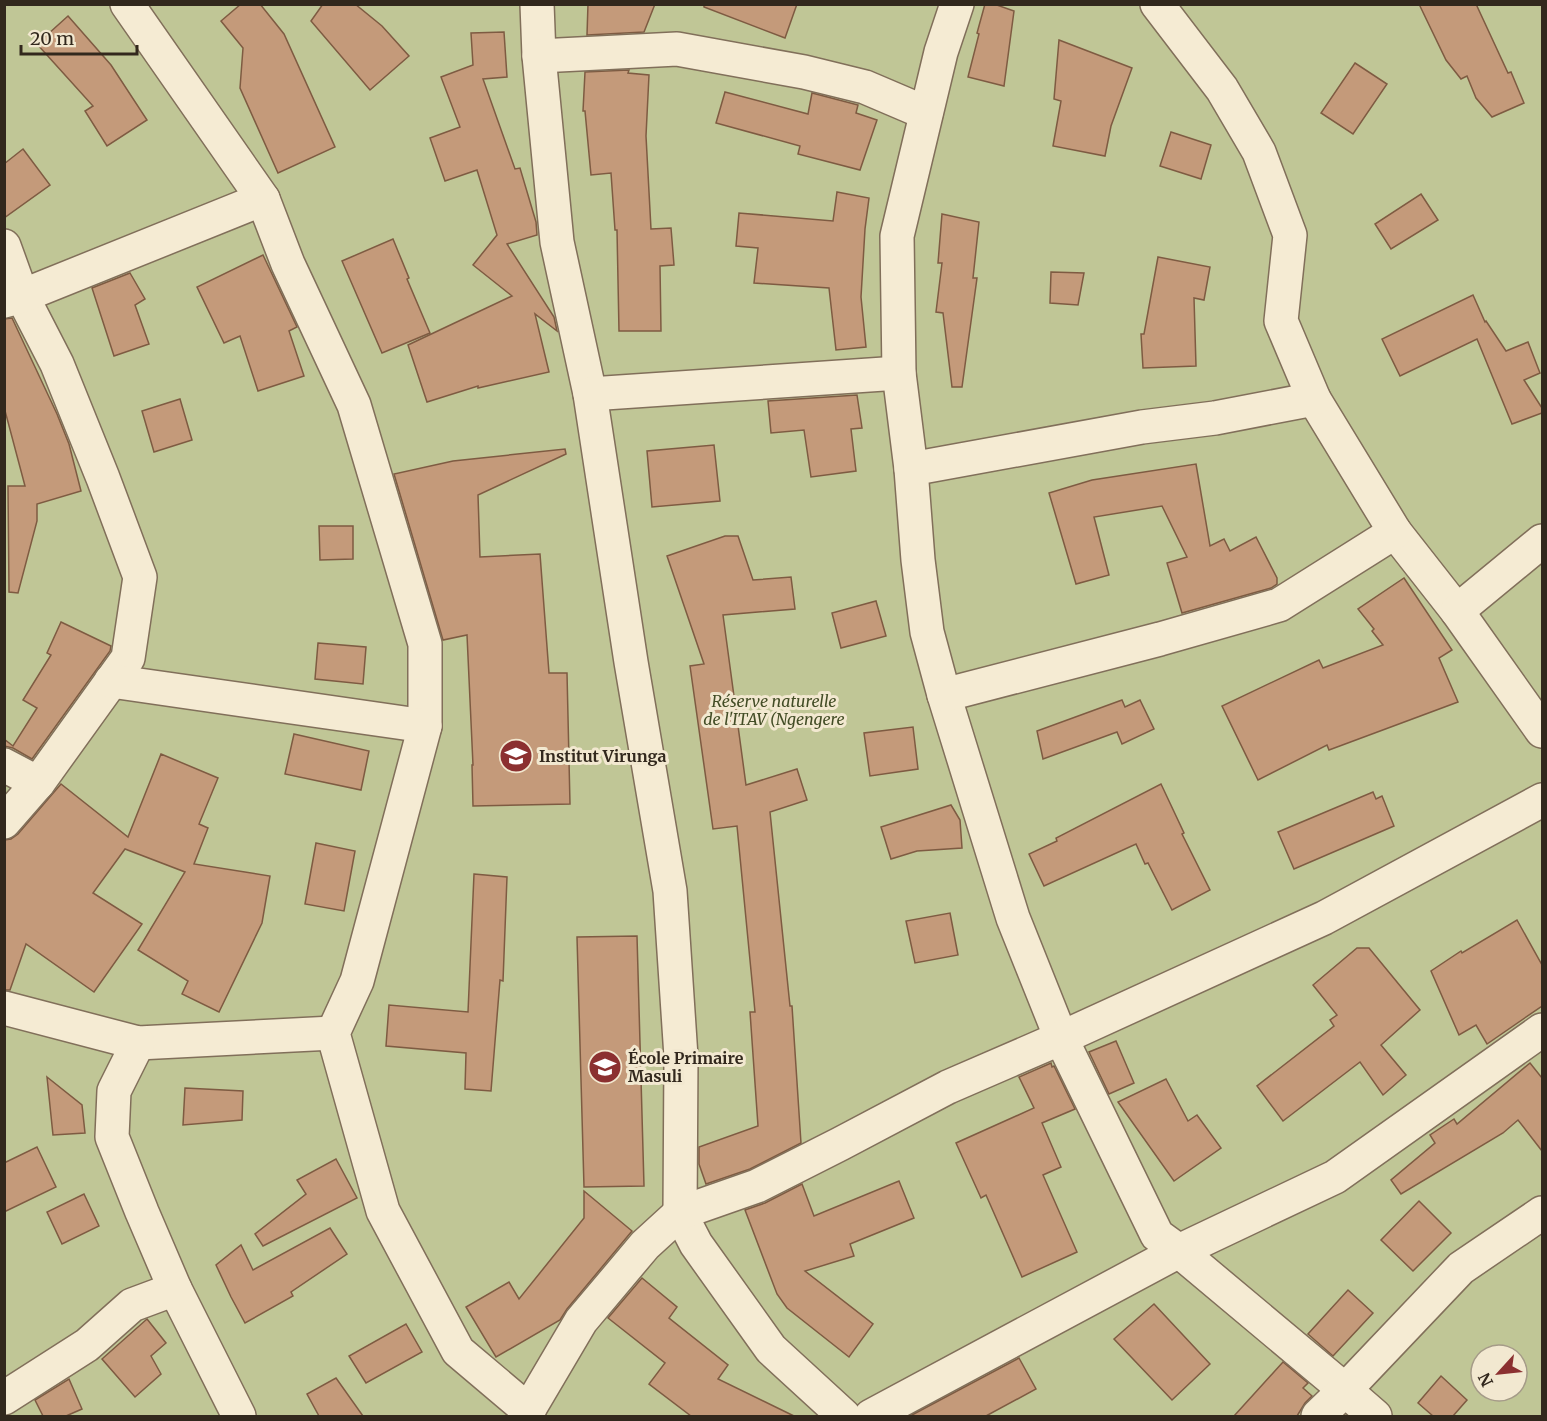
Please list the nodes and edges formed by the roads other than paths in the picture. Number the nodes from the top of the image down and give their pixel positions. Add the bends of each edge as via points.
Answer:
1 (127, 4) edge
2 (537, 4) edge
3 (957, 4) edge
4 (1157, 4) edge
5 (539, 56) junction
6 (926, 113) junction
7 (263, 199) junction
8 (4, 246) edge
9 (13, 298) edge
10 (899, 373) junction
11 (590, 394) junction
12 (1314, 399) junction
13 (911, 469) junction
14 (1395, 532) junction
15 (1542, 541) edge
16 (1457, 611) junction
17 (111, 681) junction
18 (944, 695) junction
19 (425, 726) junction
20 (1542, 731) edge
21 (4, 765) edge
22 (38, 783) junction
23 (1542, 800) edge
24 (4, 822) edge
25 (4, 1008) edge
26 (333, 1033) junction
27 (1061, 1038) junction
28 (1539, 1038) edge
29 (138, 1043) junction
30 (680, 1213) junction
31 (1542, 1213) edge
32 (1179, 1251) junction
33 (175, 1289) junction
34 (1345, 1390) junction
35 (4, 1398) edge
36 (527, 1414) edge
37 (238, 1416) edge
38 (844, 1416) edge
39 (871, 1416) edge
40 (1318, 1416) edge
41 (1375, 1416) edge

1 - 7 street
2 - 5 street
3 - 6 street via 940,52
4 - 12 street via 1222,89 1259,152 1290,235 1281,321
5 - 6 street via 677,49 865,87
5 - 11 street via 557,242
6 - 10 street via 897,236
7 - 9 street
7 - 19 street via 288,264 354,405 425,644
8 - 9 street
9 - 17 street via 57,364 140,577 128,658
10 - 11 street
10 - 13 street
11 - 30 street via 670,891 681,1057
12 - 13 street
12 - 14 street
13 - 18 street via 927,632
14 - 16 street
14 - 18 street via 1279,604
15 - 16 street
16 - 20 street
17 - 19 street
17 - 22 street
18 - 27 street via 1013,918
19 - 26 street via 357,981
21 - 22 street
22 - 24 street
23 - 27 street via 1324,918
25 - 29 street
26 - 29 street
26 - 36 street via 383,1211 458,1351
27 - 30 street via 948,1087 757,1186
27 - 32 street via 1156,1235
28 - 32 street via 1335,1177
29 - 33 street via 114,1091 112,1137
30 - 36 street via 645,1245 581,1321
30 - 38 street via 696,1244 771,1349
31 - 34 street via 1461,1268
32 - 34 street
32 - 39 street
33 - 35 street via 132,1305 87,1345
33 - 37 street
34 - 40 street
34 - 41 street

